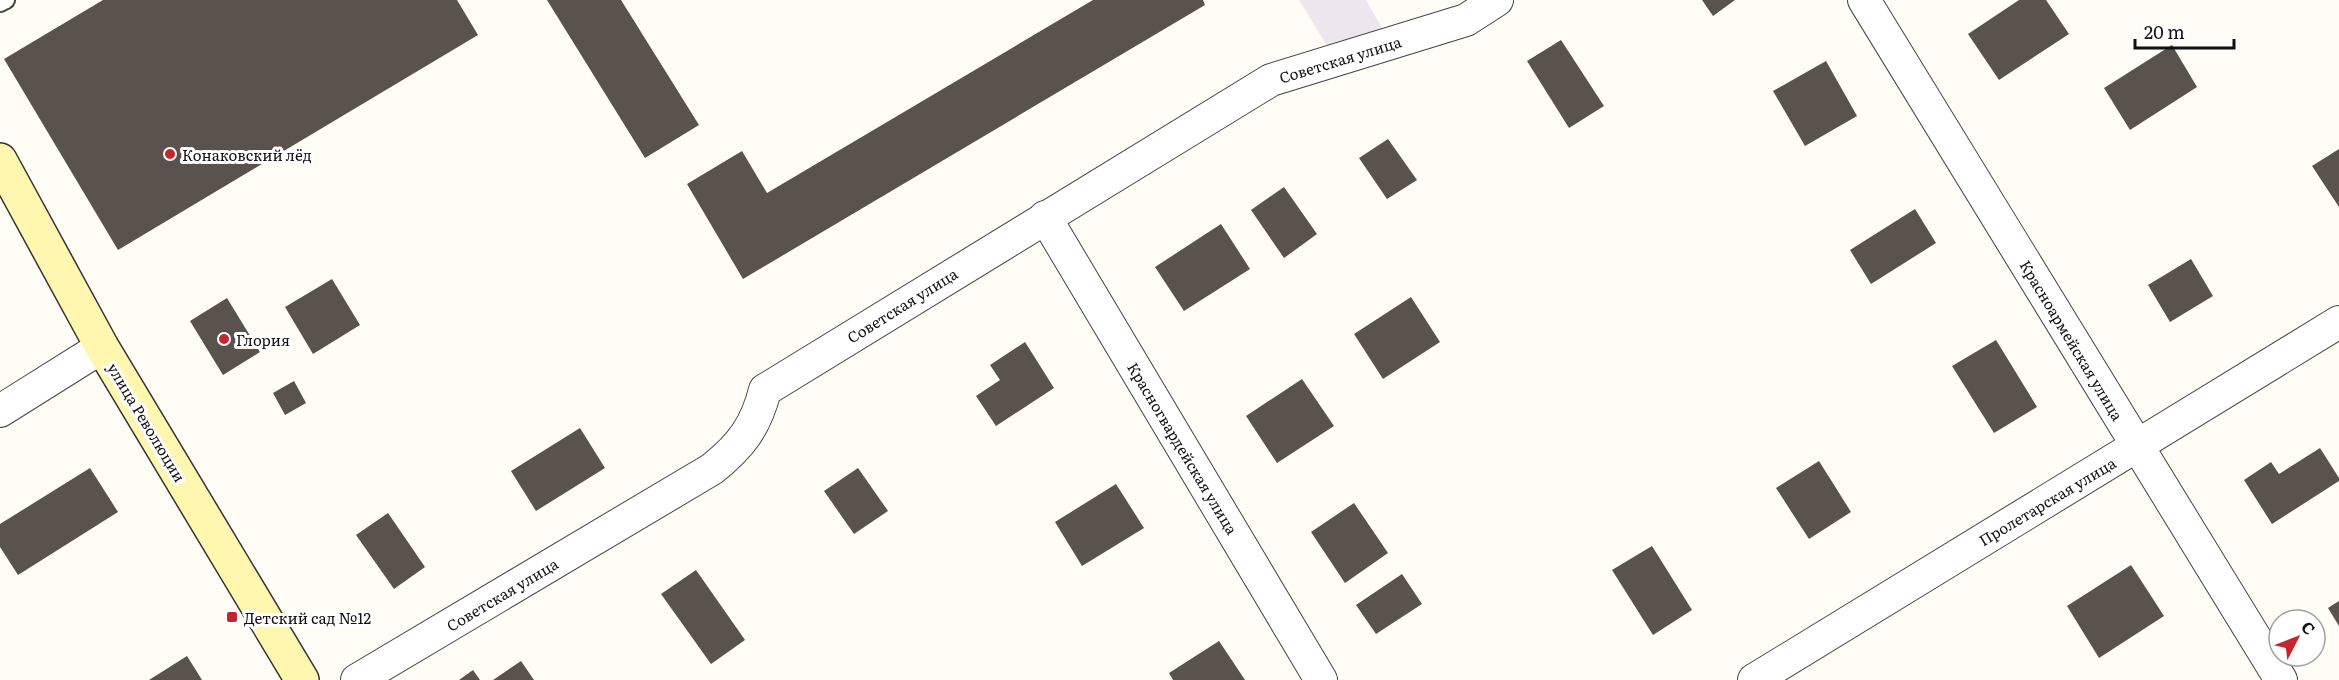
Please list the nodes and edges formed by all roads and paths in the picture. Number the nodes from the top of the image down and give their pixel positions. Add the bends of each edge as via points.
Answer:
1 (6, 0) edge
2 (1497, 0) edge
3 (1864, 0) edge
4 (0, 3) edge
5 (0, 160) edge
6 (1046, 217) junction
7 (2339, 322) edge
8 (102, 347) junction
9 (0, 411) edge
10 (2136, 446) junction
11 (302, 680) edge
12 (357, 680) edge
13 (1321, 680) edge
14 (1754, 680) edge
15 (2281, 680) edge

1 - 4 lane
2 - 6 street, Советская улица via 1466,20 1270,80
3 - 10 street, Красноармейская улица
5 - 8 street, улица Революции
6 - 12 street, Советская улица via 765,390 748,433 712,469
6 - 13 street, Красногвардейская улица
7 - 10 street, Пролетарская улица
8 - 9 street
8 - 11 street, улица Революции
10 - 14 street, Пролетарская улица
10 - 15 street, Красноармейская улица

